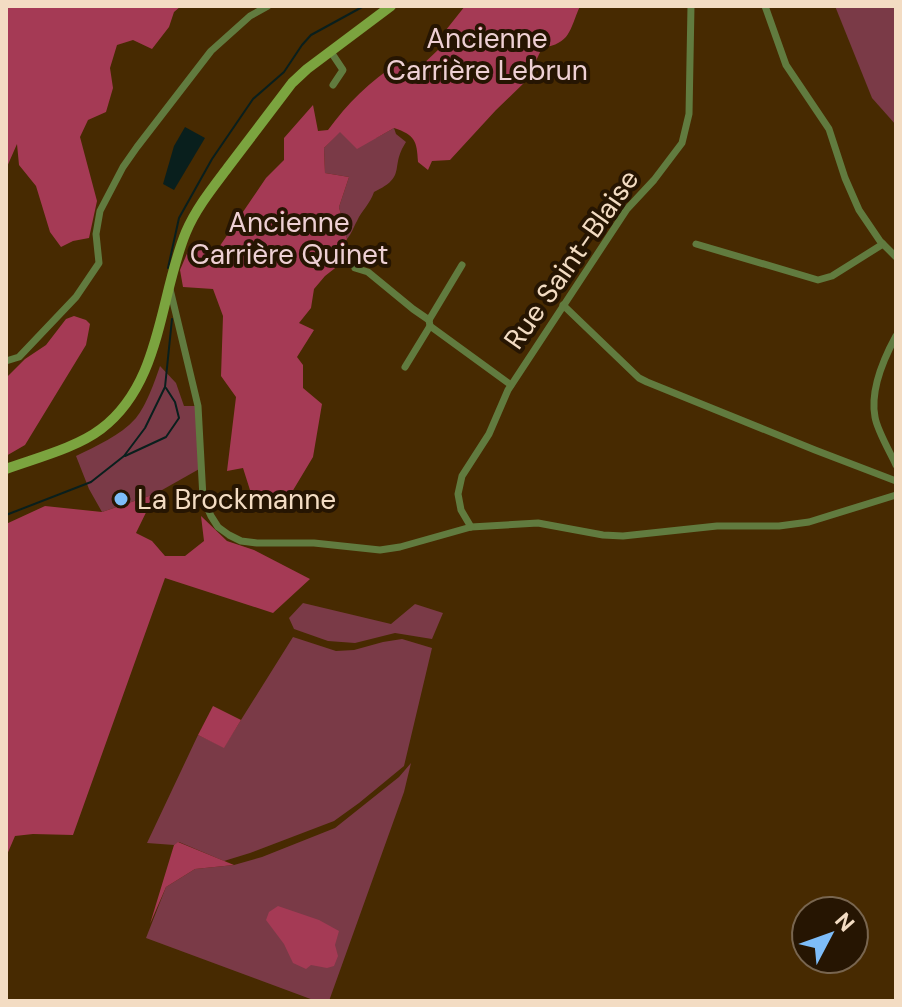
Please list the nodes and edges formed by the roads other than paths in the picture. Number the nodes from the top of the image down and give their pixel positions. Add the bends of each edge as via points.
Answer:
1 (268, 6) edge
2 (391, 6) edge
3 (691, 6) edge
4 (765, 6) edge
5 (331, 52) junction
6 (333, 85) dead end
7 (696, 244) dead end
8 (883, 244) junction
9 (896, 257) edge
10 (462, 265) dead end
11 (355, 268) dead end
12 (169, 287) junction
13 (563, 305) junction
14 (430, 323) junction
15 (896, 336) edge
16 (6, 361) edge
17 (405, 367) dead end
18 (511, 385) junction
19 (896, 465) edge
20 (6, 469) edge
21 (896, 481) edge
22 (896, 495) edge
23 (471, 527) junction

1 - 16 street via 211,51 137,147 100,211 99,263 76,297 19,357
2 - 5 main road
3 - 13 street, Rue Saint-Blaise via 689,114 682,143 627,209
4 - 8 street via 786,65 829,129 859,210
5 - 6 street via 343,70
5 - 12 main road via 292,83 208,193 186,231
7 - 8 street via 818,280
8 - 9 street
10 - 14 street
11 - 14 street via 368,272
12 - 20 main road via 150,359 125,407 77,443
12 - 23 street via 198,406 203,498 218,527 241,541 380,550
13 - 18 street, Rue Saint-Blaise
13 - 21 street via 639,378
14 - 17 street
14 - 18 street
15 - 19 street via 875,385 875,417
18 - 23 street, Rue Saint-Blaise via 462,476 458,494
22 - 23 street via 779,526 623,536 538,523

